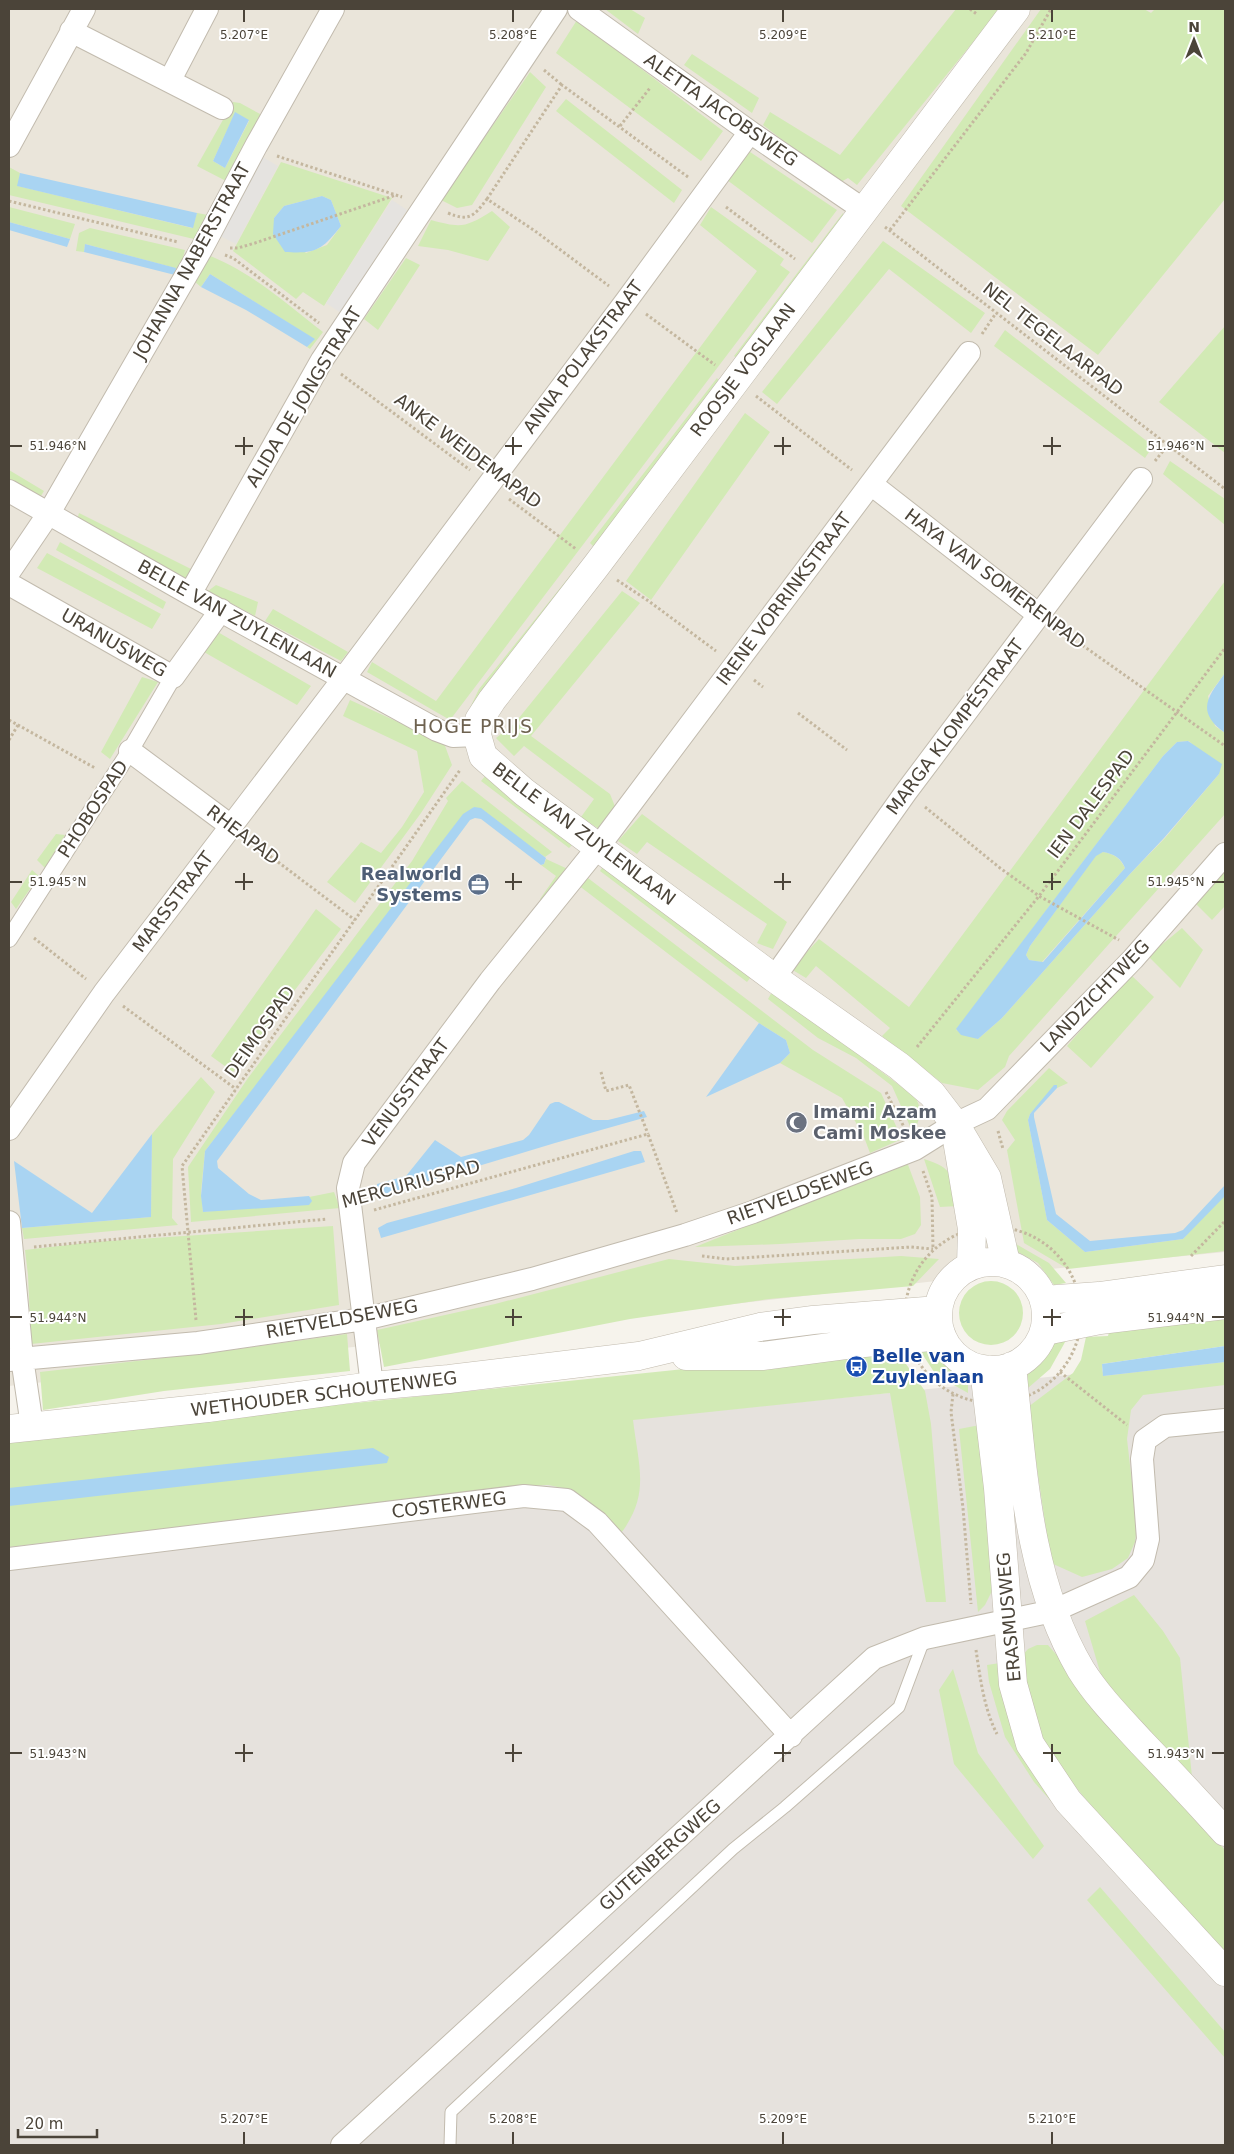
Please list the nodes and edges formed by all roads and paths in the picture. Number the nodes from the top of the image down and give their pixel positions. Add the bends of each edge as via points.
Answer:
1 (84, 9) edge
2 (207, 9) edge
3 (333, 9) edge
4 (556, 9) edge
5 (579, 9) edge
6 (1016, 9) edge
7 (1051, 9) edge
8 (71, 30) junction
9 (549, 74) dead end
10 (170, 80) junction
11 (562, 85) junction
12 (646, 93) dead end
13 (222, 108) dead end
14 (620, 126) junction
15 (750, 132) junction
16 (9, 146) edge
17 (256, 146) junction
18 (706, 191) junction
19 (396, 195) junction
20 (487, 199) junction
21 (426, 205) junction
22 (864, 210) junction
23 (890, 230) junction
24 (255, 243) dead end
25 (797, 260) dead end
26 (627, 300) junction
27 (996, 313) junction
28 (989, 324) dead end
29 (969, 353) dead end
30 (322, 360) junction
31 (736, 379) junction
32 (769, 406) dead end
33 (1167, 446) junction
34 (1159, 456) dead end
35 (1141, 479) dead end
36 (488, 484) junction
37 (871, 484) junction
38 (1225, 489) edge
39 (9, 490) edge
40 (49, 512) junction
41 (596, 566) junction
42 (9, 572) edge
43 (9, 584) edge
44 (628, 588) dead end
45 (190, 594) junction
46 (221, 610) junction
47 (1039, 615) junction
48 (1225, 648) edge
49 (735, 665) junction
50 (173, 677) junction
51 (344, 678) junction
52 (763, 687) dead end
53 (798, 712) dead end
54 (1178, 712) junction
55 (9, 720) edge
56 (18, 725) junction
57 (477, 735) junction
58 (9, 740) edge
59 (1225, 746) edge
60 (847, 750) dead end
61 (130, 751) junction
62 (461, 767) dead end
63 (112, 778) junction
64 (906, 792) junction
65 (231, 826) junction
66 (600, 846) junction
67 (1225, 854) edge
68 (1039, 896) junction
69 (356, 920) junction
70 (9, 938) edge
71 (1124, 944) dead end
72 (774, 978) junction
73 (196, 1059) dead end
74 (899, 1066) junction
75 (600, 1072) dead end
76 (236, 1089) junction
77 (955, 1124) junction
78 (9, 1129) edge
79 (648, 1134) junction
80 (915, 1149) junction
81 (352, 1216) junction
82 (1225, 1221) edge
83 (9, 1222) edge
84 (998, 1226) junction
85 (187, 1232) junction
86 (684, 1235) junction
87 (12, 1248) junction
88 (933, 1249) junction
89 (697, 1255) dead end
90 (1190, 1257) dead end
91 (1006, 1263) junction
92 (971, 1266) junction
93 (1225, 1279) edge
94 (1080, 1297) junction
95 (1044, 1300) junction
96 (1225, 1305) edge
97 (904, 1312) junction
98 (364, 1319) junction
99 (940, 1323) junction
100 (1080, 1325) junction
101 (1045, 1331) junction
102 (906, 1340) junction
103 (198, 1343) junction
104 (639, 1356) junction
105 (15, 1359) edge
106 (1012, 1366) junction
107 (984, 1369) junction
108 (1060, 1372) junction
109 (372, 1386) junction
110 (1015, 1399) junction
111 (989, 1403) junction
112 (1225, 1420) edge
113 (20, 1427) edge
114 (1145, 1440) junction
115 (9, 1559) edge
116 (1053, 1611) junction
117 (1009, 1621) junction
118 (924, 1638) junction
119 (791, 1736) junction
120 (1225, 1832) edge
121 (1225, 1972) edge
122 (342, 2145) edge
123 (450, 2145) edge

1 - 8 street
2 - 10 street
3 - 17 street, JOHANNA NABERSTRAAT
4 - 21 street, ALIDA DE JONGSTRAAT
5 - 15 street, ALETTA JACOBSWEG
6 - 22 street, ROOSJE VOSLAAN
7 - 23 path via 1026,53
8 - 10 street
8 - 16 street
9 - 11 path
10 - 13 street
11 - 14 path
11 - 20 path
12 - 14 path
14 - 18 path
15 - 18 street, ANNA POLAKSTRAAT
15 - 22 street, ALETTA JACOBSWEG
17 - 19 path via 282,158
17 - 40 street, JOHANNA NABERSTRAAT via 202,248
18 - 25 path
18 - 26 street, ANNA POLAKSTRAAT
19 - 21 path
19 - 24 path
20 - 21 path via 475,214 461,218
20 - 26 path
21 - 30 street, ALIDA DE JONGSTRAAT
22 - 23 path, NEL TEGELAARPAD
22 - 31 street, ROOSJE VOSLAAN
23 - 27 path, NEL TEGELAARPAD
26 - 31 path
26 - 36 street, ANNA POLAKSTRAAT
27 - 28 path
27 - 33 path, NEL TEGELAARPAD
29 - 37 street, IRENE VORRINKSTRAAT
30 - 36 path, ANKE WEIDEMAPAD
30 - 45 street, ALIDA DE JONGSTRAAT
31 - 41 street, ROOSJE VOSLAAN
32 - 37 path
33 - 34 path
33 - 38 path, NEL TEGELAARPAD
35 - 47 street, MARGA KLOMPÉSTRAAT
36 - 41 path, ANKE WEIDEMAPAD
36 - 51 street, ANNA POLAKSTRAAT
37 - 47 street, HAYA VAN SOMERENPAD
37 - 49 street, IRENE VORRINKSTRAAT
39 - 40 street, BELLE VAN ZUYLENLAAN
40 - 42 street, JOHANNA NABERSTRAAT
40 - 45 street, BELLE VAN ZUYLENLAAN
41 - 57 street, ROOSJE VOSLAAN via 492,700 479,720
43 - 50 street, URANUSWEG
44 - 49 path
45 - 46 street, BELLE VAN ZUYLENLAAN
46 - 50 street, URANUSWEG
46 - 51 street, BELLE VAN ZUYLENLAAN
47 - 54 path, HAYA VAN SOMERENPAD
47 - 64 street, MARGA KLOMPÉSTRAAT
48 - 54 path, IEN DALESPAD
49 - 52 path
49 - 66 street, IRENE VORRINKSTRAAT
50 - 61 street, PHOBOSPAD
51 - 57 street, BELLE VAN ZUYLENLAAN via 437,730 454,736
51 - 65 street, MARSSTRAAT
53 - 60 path
54 - 59 path, HAYA VAN SOMERENPAD
54 - 68 path, IEN DALESPAD
55 - 56 path
56 - 58 path
56 - 63 path
57 - 66 street, BELLE VAN ZUYLENLAAN via 483,756 524,792
61 - 63 street, PHOBOSPAD
61 - 65 street, RHEAPAD
62 - 69 path, DEIMOSPAD
63 - 70 street, PHOBOSPAD
64 - 68 path
64 - 72 street, MARGA KLOMPÉSTRAAT
65 - 69 path, RHEAPAD
65 - 78 street, MARSSTRAAT via 104,993
66 - 72 street, BELLE VAN ZUYLENLAAN
66 - 81 street, VENUSSTRAAT via 490,981 354,1163 348,1188
67 - 77 street, LANDZICHTWEG via 1133,959 987,1109
68 - 71 path
68 - 74 path, IEN DALESPAD
69 - 76 path, DEIMOSPAD
72 - 74 street, BELLE VAN ZUYLENLAAN
73 - 76 path
74 - 77 street, BELLE VAN ZUYLENLAAN via 932,1094
75 - 79 path via 606,1091 629,1085
76 - 85 path, DEIMOSPAD via 182,1166
77 - 80 street, RIETVELDSEWEG
77 - 84 street, BELLE VAN ZUYLENLAAN via 987,1178
77 - 92 street, BELLE VAN ZUYLENLAAN via 972,1229
79 - 81 path, MERCURIUSPAD
79 - 86 path
80 - 86 street, RIETVELDSEWEG via 753,1212
80 - 88 path via 932,1197
81 - 85 path, MERCURIUSPAD
81 - 98 street, VENUSSTRAAT
82 - 90 path
83 - 87 street
84 - 91 street, BELLE VAN ZUYLENLAAN
84 - 94 path via 1019,1230 1043,1242 1074,1276
85 - 87 path, MERCURIUSPAD
85 - 103 path, DEIMOSPAD
86 - 98 street, RIETVELDSEWEG via 532,1279
87 - 105 street
88 - 89 path via 911,1247 726,1259
88 - 97 path via 918,1267 908,1289
91 - 92 street via 988,1261
91 - 95 street via 1023,1271 1036,1283
92 - 99 street via 955,1276 943,1291
93 - 94 street
94 - 95 street
94 - 100 path
95 - 101 street
96 - 100 street
97 - 99 street, WETHOUDER SCHOUTENWEG
97 - 102 path
97 - 104 street, WETHOUDER SCHOUTENWEG via 760,1327
98 - 103 street, RIETVELDSEWEG
98 - 109 street, VENUSSTRAAT
99 - 102 street, WETHOUDER SCHOUTENWEG
99 - 107 street via 952,1351 966,1363
100 - 101 street
100 - 108 path via 1072,1352
101 - 106 street via 1029,1356
102 - 104 street, WETHOUDER SCHOUTENWEG via 762,1356
102 - 111 path via 919,1365 936,1383 957,1396
103 - 105 street, RIETVELDSEWEG
104 - 109 street, WETHOUDER SCHOUTENWEG
105 - 113 street
106 - 107 street
106 - 110 street, ERASMUSWEG
107 - 111 street, ERASMUSWEG
108 - 110 path via 1034,1394
108 - 114 path
109 - 113 street, WETHOUDER SCHOUTENWEG via 208,1408
110 - 111 path
110 - 116 street, ERASMUSWEG via 1028,1514
111 - 117 street, ERASMUSWEG
112 - 114 street via 1165,1426
114 - 116 street, GUTENBERGWEG via 1142,1460 1148,1539 1144,1560 1130,1577
115 - 119 street, COSTERWEG via 524,1496 567,1500 597,1522
116 - 117 street, GUTENBERGWEG
116 - 120 street, ERASMUSWEG via 1082,1670 1107,1705
117 - 118 street, GUTENBERGWEG
117 - 121 street, ERASMUSWEG via 1013,1684 1030,1744 1068,1801
118 - 119 street, GUTENBERGWEG via 874,1658
118 - 123 lane via 899,1708 733,1849 451,2112
119 - 122 street, GUTENBERGWEG

